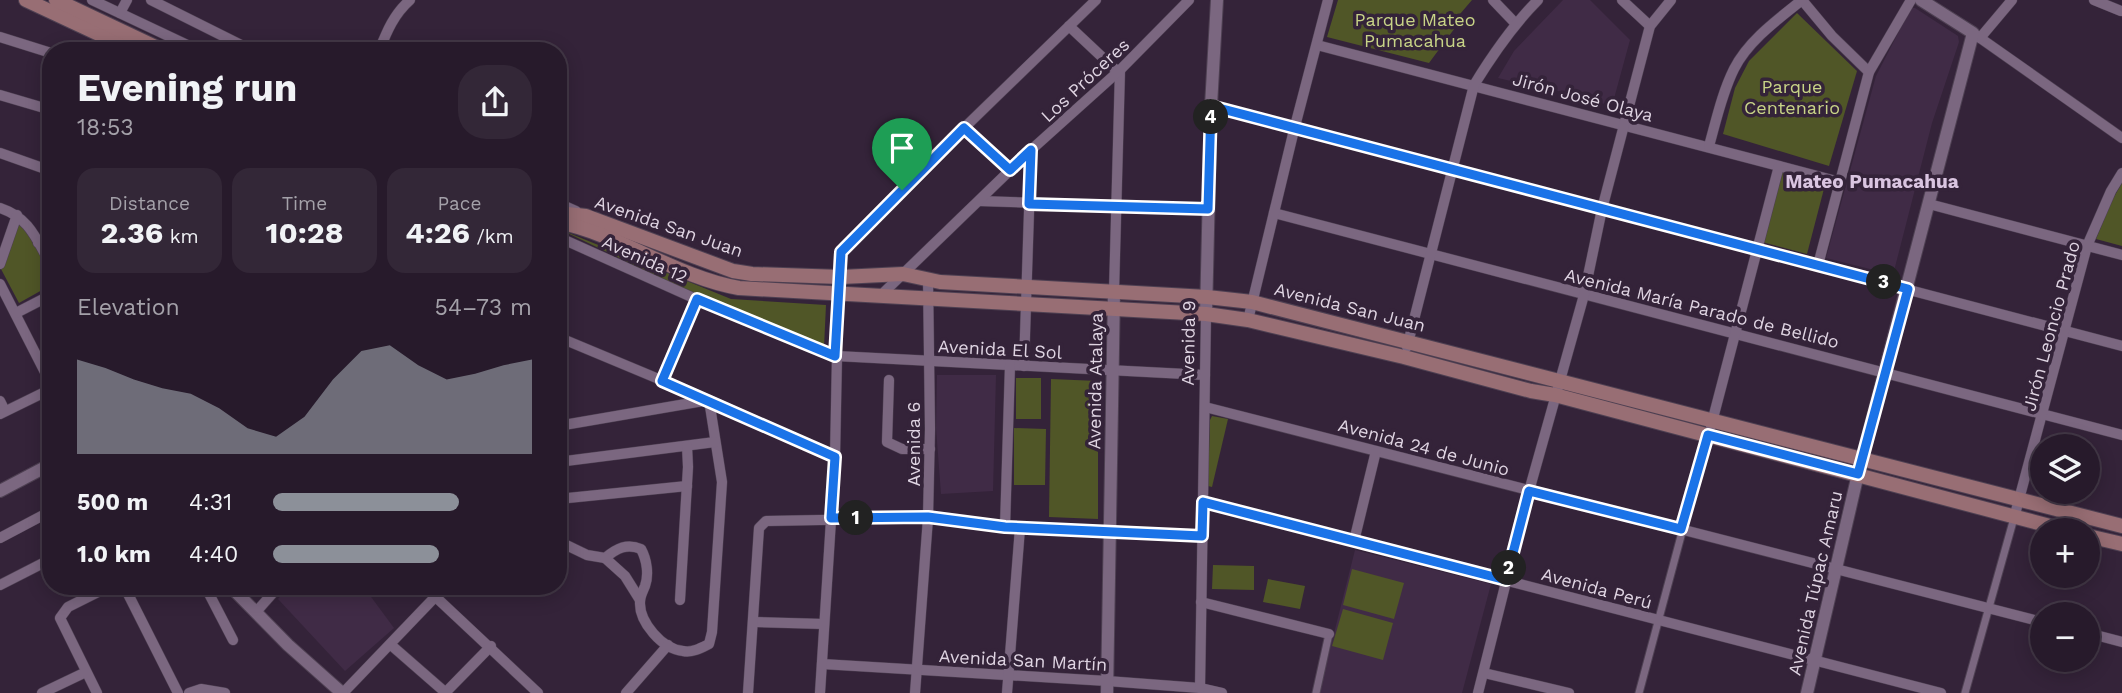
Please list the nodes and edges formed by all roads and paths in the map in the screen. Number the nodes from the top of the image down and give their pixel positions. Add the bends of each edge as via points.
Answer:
1 (26, 0) edge
2 (56, 0) edge
3 (92, 0) edge
4 (127, 0) edge
5 (151, 0) edge
6 (410, 0) edge
7 (1096, 0) edge
8 (1189, 0) edge
9 (1217, 0) edge
10 (1328, 0) edge
11 (1493, 0) edge
12 (1538, 0) edge
13 (1622, 0) edge
14 (1671, 0) edge
15 (1802, 0) edge
16 (1911, 0) edge
17 (1921, 0) edge
18 (2012, 0) edge
19 (2094, 0) edge
20 (2106, 0) edge
21 (2122, 11) edge
22 (123, 15) junction
23 (1515, 23) junction
24 (1069, 26) junction
25 (1650, 26) junction
26 (118, 36) junction
27 (1977, 36) junction
28 (0, 37) edge
29 (124, 42) edge
30 (136, 42) edge
31 (181, 42) edge
32 (235, 42) edge
33 (383, 42) edge
34 (1317, 45) junction
35 (42, 50) edge
36 (1119, 71) junction
37 (1870, 72) junction
38 (1474, 85) junction
39 (0, 95) edge
40 (1211, 106) junction
41 (42, 107) edge
42 (1625, 125) junction
43 (964, 128) junction
44 (1294, 130) junction
45 (2122, 138) edge
46 (1709, 146) junction
47 (1031, 150) junction
48 (0, 153) edge
49 (1779, 166) junction
50 (42, 168) edge
51 (1010, 170) junction
52 (1451, 170) junction
53 (2122, 173) edge
54 (1840, 182) junction
55 (979, 201) junction
56 (1029, 204) junction
57 (1929, 204) junction
58 (1116, 206) junction
59 (567, 207) edge
60 (0, 208) edge
61 (1208, 209) junction
62 (1602, 209) junction
63 (1274, 213) junction
64 (567, 214) edge
65 (18, 215) junction
66 (586, 216) junction
67 (567, 224) edge
68 (42, 241) edge
69 (567, 241) edge
70 (38, 243) junction
71 (2087, 246) junction
72 (42, 250) edge
73 (1756, 250) junction
74 (1430, 253) junction
75 (2122, 255) edge
76 (0, 264) edge
77 (1818, 265) junction
78 (903, 274) junction
79 (839, 277) junction
80 (928, 279) junction
81 (0, 284) edge
82 (1027, 288) junction
83 (1908, 289) junction
84 (1114, 292) junction
85 (838, 295) junction
86 (1584, 295) junction
87 (879, 297) junction
88 (1207, 297) junction
89 (697, 299) junction
90 (928, 299) junction
91 (42, 300) edge
92 (1252, 302) junction
93 (1026, 304) junction
94 (1114, 309) junction
95 (16, 313) junction
96 (1206, 314) junction
97 (1248, 320) junction
98 (2065, 331) junction
99 (1735, 332) junction
100 (567, 341) edge
101 (1408, 342) junction
102 (2122, 346) edge
103 (835, 356) junction
104 (1405, 357) junction
105 (928, 360) junction
106 (1010, 365) junction
107 (1024, 366) junction
108 (42, 367) edge
109 (1112, 370) junction
110 (1885, 371) junction
111 (1205, 375) junction
112 (889, 380) dead end
113 (662, 381) junction
114 (1558, 388) junction
115 (42, 391) edge
116 (709, 400) junction
117 (0, 401) edge
118 (1205, 407) junction
119 (3, 412) edge
120 (2043, 415) junction
121 (567, 424) edge
122 (1710, 428) junction
123 (2122, 435) edge
124 (715, 442) junction
125 (687, 446) junction
126 (930, 449) junction
127 (1376, 450) junction
128 (835, 457) junction
129 (1863, 459) junction
130 (567, 461) edge
131 (42, 469) edge
132 (1858, 474) junction
133 (687, 486) junction
134 (0, 491) edge
135 (1529, 491) junction
136 (567, 498) edge
137 (2019, 500) junction
138 (1203, 502) junction
139 (42, 516) edge
140 (928, 517) junction
141 (831, 518) junction
142 (2014, 518) junction
143 (2030, 522) edge
144 (2122, 526) edge
145 (1005, 527) junction
146 (1020, 527) junction
147 (1681, 529) junction
148 (1110, 532) junction
149 (1202, 536) junction
150 (0, 538) edge
151 (2100, 539) edge
152 (1354, 541) junction
153 (2122, 544) edge
154 (567, 545) edge
155 (605, 558) junction
156 (42, 564) edge
157 (1838, 569) junction
158 (1506, 580) junction
159 (0, 585) edge
160 (92, 595) edge
161 (129, 595) edge
162 (210, 595) edge
163 (239, 595) edge
164 (271, 595) edge
165 (435, 597) joint
166 (640, 600) junction
167 (680, 600) dead end
168 (1201, 602) junction
169 (1989, 608) junction
170 (256, 612) junction
171 (2030, 619) edge
172 (1658, 620) junction
173 (754, 622) junction
174 (824, 624) junction
175 (1329, 634) joint
176 (2100, 636) edge
177 (233, 640) dead end
178 (2122, 642) edge
179 (391, 645) junction
180 (668, 645) junction
181 (491, 646) junction
182 (1816, 661) junction
183 (822, 664) junction
184 (916, 670) junction
185 (86, 672) junction
186 (1483, 673) junction
187 (1008, 675) junction
188 (1107, 687) edge
189 (1200, 688) junction
190 (631, 692) edge
191 (41, 693) edge
192 (97, 693) edge
193 (178, 693) edge
194 (190, 693) edge
195 (225, 693) edge
196 (342, 693) edge
197 (446, 693) edge
198 (538, 693) edge
199 (748, 693) edge
200 (820, 693) edge
201 (915, 693) edge
202 (1007, 693) edge
203 (1223, 693) edge
204 (1315, 693) edge
205 (1478, 693) edge
206 (1569, 693) edge
207 (1639, 693) edge
208 (1807, 693) edge
209 (1941, 693) edge
210 (1965, 693) edge

1 - 26 main road
2 - 26 main road
3 - 22 street
4 - 22 street
5 - 32 street
6 - 33 street via 400,8
7 - 24 street
8 - 36 street, Los Próceres
9 - 40 street, Avenida 9
10 - 34 street
11 - 23 street
12 - 23 street
13 - 25 street
14 - 25 street
15 - 37 street
15 - 46 street via 1750,46 1734,68
16 - 37 street
17 - 27 street
18 - 27 street
19 - 21 street
20 - 21 street
22 - 26 street
22 - 31 street
23 - 38 street
24 - 36 street
24 - 43 street
25 - 42 street
26 - 29 main road
26 - 30 main road
27 - 45 street
27 - 57 street, Avenida Túpac Amaru
28 - 35 street
34 - 38 street, Jirón José Olaya
34 - 44 street
36 - 47 street, Los Próceres
36 - 58 street, Avenida Atalaya
37 - 54 street
38 - 42 street, Jirón José Olaya
38 - 52 street
39 - 41 street
40 - 44 street
40 - 61 street, Avenida 9
42 - 46 street, Jirón José Olaya
42 - 62 street
43 - 51 street
43 - 79 street via 841,252
44 - 52 street
44 - 63 street
46 - 49 street, Jirón José Olaya
47 - 51 street, Los Próceres
47 - 56 street
48 - 50 street
49 - 54 street, Jirón José Olaya
49 - 73 street
51 - 55 street, Los Próceres
52 - 62 street
52 - 74 street
53 - 71 street, Jirón Leoncio Prado
54 - 77 street
55 - 56 street
55 - 78 street, Los Próceres
56 - 58 street
56 - 82 street
57 - 71 street
57 - 83 street, Avenida Túpac Amaru
58 - 61 street
58 - 84 street, Avenida Atalaya
59 - 66 street
60 - 65 street
61 - 88 street, Avenida 9
62 - 73 street
62 - 86 street
63 - 74 street, Avenida María Parado de Bellido
63 - 92 street
64 - 66 main road, Avenida San Juan
65 - 70 street
65 - 76 street
66 - 79 main road, Avenida San Juan via 733,271
67 - 85 main road, Avenida San Juan via 726,286
68 - 70 street
69 - 89 street, Avenida 12
70 - 72 street
71 - 75 street
71 - 98 street, Jirón Leoncio Prado
73 - 77 street
73 - 99 street
74 - 86 street, Avenida María Parado de Bellido
74 - 101 street
77 - 83 street
78 - 79 main road, Avenida San Juan
78 - 80 main road, Avenida San Juan
78 - 87 street, Los Próceres
79 - 85 street
80 - 82 main road, Avenida San Juan
80 - 90 street, Avenida 6
81 - 95 street
82 - 84 main road, Avenida San Juan
82 - 93 street
83 - 98 street
83 - 110 street, Avenida Túpac Amaru
84 - 88 main road, Avenida San Juan
84 - 94 street, Avenida Atalaya
85 - 87 main road, Avenida San Juan
85 - 103 street
86 - 99 street, Avenida María Parado de Bellido
86 - 114 street
87 - 90 main road, Avenida San Juan
88 - 92 main road, Avenida San Juan
88 - 96 street, Avenida 9
89 - 103 street, Avenida 12
89 - 113 street
90 - 93 main road, Avenida San Juan
90 - 105 street, Avenida 6
91 - 95 street
92 - 97 street
92 - 101 main road, Avenida San Juan
93 - 94 main road, Avenida San Juan
93 - 107 street
94 - 96 main road, Avenida San Juan
94 - 109 street, Avenida Atalaya
95 - 108 street
96 - 97 main road, Avenida San Juan
96 - 111 street, Avenida 9
97 - 104 main road, Avenida San Juan
98 - 102 street
98 - 120 street, Jirón Leoncio Prado
99 - 110 street, Avenida María Parado de Bellido
99 - 122 street
100 - 113 street
101 - 104 street
101 - 114 main road, Avenida San Juan
103 - 105 street, Avenida El Sol
103 - 128 street
104 - 114 main road, Avenida San Juan via 1531,391
105 - 106 street, Avenida El Sol
105 - 126 street, Avenida 6
106 - 107 street, Avenida El Sol
106 - 145 street
107 - 109 street, Avenida El Sol
109 - 111 street, Avenida El Sol
109 - 148 street, Avenida Atalaya
110 - 120 street, Avenida María Parado de Bellido
110 - 129 street, Avenida Túpac Amaru
111 - 118 street, Avenida 9
112 - 126 street via 887,442 902,449
113 - 116 street
114 - 122 main road, Avenida San Juan
114 - 135 street
115 - 119 street
116 - 121 street
116 - 124 street
116 - 128 street
117 - 119 street
118 - 127 street, Avenida 24 de Junio
118 - 138 street, Avenida 9
120 - 123 street, Avenida María Parado de Bellido
120 - 137 street, Jirón Leoncio Prado
122 - 129 main road, Avenida San Juan
122 - 132 main road, Avenida San Juan
122 - 147 street
124 - 125 street
124 - 180 street via 722,482 712,632 709,644 698,650 683,652
125 - 130 street
125 - 133 street
126 - 140 street, Avenida 6
127 - 135 street, Avenida 24 de Junio
127 - 152 street
128 - 141 street
129 - 132 street, Avenida Túpac Amaru
129 - 137 main road, Avenida San Juan
131 - 134 street
132 - 142 main road, Avenida San Juan
132 - 157 street, Avenida Túpac Amaru
133 - 136 street
133 - 167 street
135 - 147 street, Avenida 24 de Junio
135 - 158 street
137 - 142 street, Jirón Leoncio Prado
137 - 144 main road, Avenida San Juan
138 - 149 street, Avenida 9
138 - 152 street, Avenida Perú
139 - 150 street
140 - 141 street
140 - 145 street
140 - 184 street, Avenida 6
141 - 173 street via 761,524
141 - 174 street
142 - 143 main road, Avenida San Juan
142 - 169 street, Jirón Leoncio Prado
145 - 146 street
146 - 148 street
146 - 187 street
147 - 157 street, Avenida 24 de Junio
147 - 172 street
148 - 149 street
148 - 188 street, Avenida Atalaya
149 - 168 street, Avenida 9
151 - 153 main road
152 - 158 street, Avenida Perú
154 - 155 street
155 - 166 street via 625,576
155 - 166 street via 626,546 641,550 647,582
156 - 159 street
157 - 169 street, Avenida 24 de Junio
157 - 182 street, Avenida Túpac Amaru
158 - 172 street, Avenida Perú
158 - 186 street
160 - 185 street via 68,607 61,618
161 - 193 street
162 - 177 street
163 - 170 street
164 - 170 street
165 - 179 street
165 - 181 street
166 - 180 street via 642,618
168 - 175 street
168 - 189 street, Avenida 9
169 - 171 street, Avenida 24 de Junio
169 - 210 street, Jirón Leoncio Prado
170 - 196 street
172 - 182 street, Avenida Perú
172 - 207 street
173 - 174 street
173 - 199 street
174 - 183 street
175 - 204 street
176 - 178 street
179 - 196 street
179 - 197 street
180 - 190 street
181 - 197 street
181 - 198 street
182 - 208 street, Avenida Túpac Amaru
182 - 209 street, Avenida Perú
183 - 184 street, Avenida San Martín
183 - 200 street
184 - 187 street, Avenida San Martín
184 - 201 street, Avenida 6
185 - 191 street
185 - 192 street
186 - 205 street
186 - 206 street
187 - 188 street, Avenida San Martín
187 - 202 street
188 - 189 street, Avenida San Martín
189 - 203 street, Avenida San Martín
194 - 195 street via 201,689

